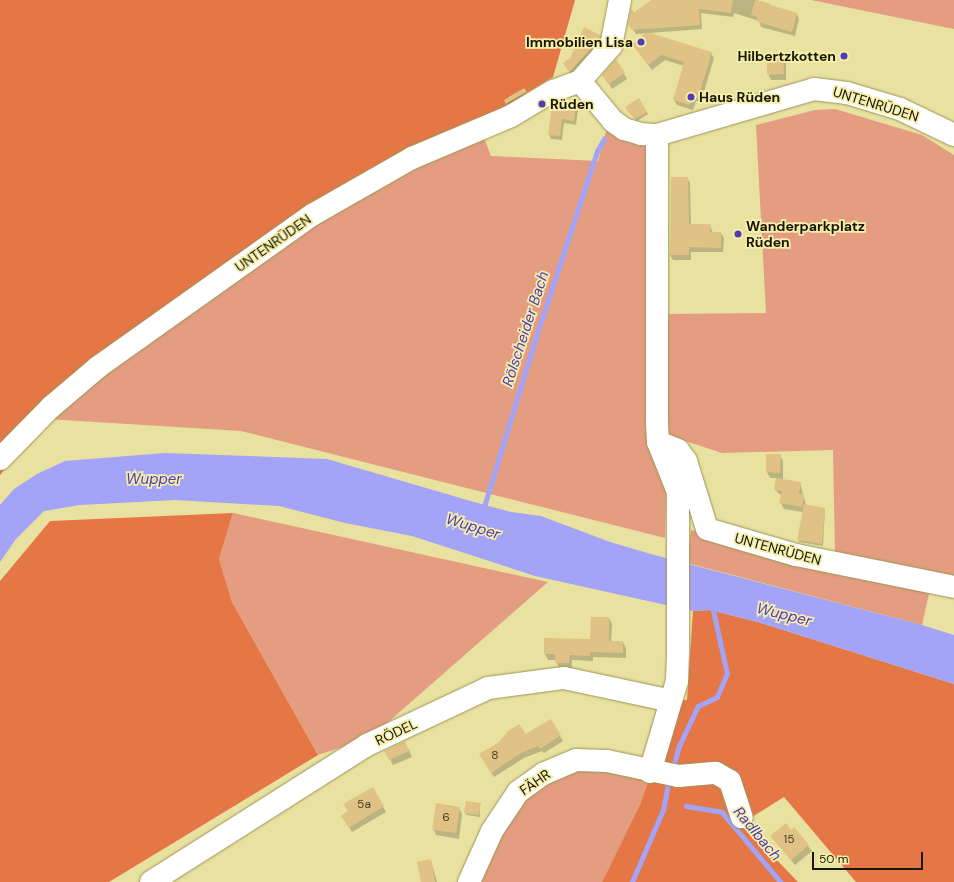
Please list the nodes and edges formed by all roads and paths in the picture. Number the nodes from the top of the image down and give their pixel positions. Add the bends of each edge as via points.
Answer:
1 (620, 0) edge
2 (580, 81) junction
3 (657, 134) junction
4 (953, 134) edge
5 (658, 442) junction
6 (0, 459) edge
7 (954, 587) edge
8 (671, 702) junction
9 (664, 774) junction
10 (742, 817) dead end
11 (150, 882) edge
12 (469, 882) edge

1 - 2 street, UNTENRÜDEN via 611,46
2 - 3 street, UNTENRÜDEN via 618,125 630,131
2 - 6 street, UNTENRÜDEN via 553,91 511,116 412,158 312,215 98,367 51,407
3 - 4 street, UNTENRÜDEN via 814,89 841,92 886,104
3 - 5 street
5 - 7 street, UNTENRÜDEN via 678,450 686,461 707,529 804,557
5 - 8 street via 676,483 678,508 677,680
8 - 9 street
8 - 11 street, RÖDEL via 564,678 488,688 367,745
9 - 10 street, FÄHR via 716,773 730,781
9 - 12 street, FÄHR via 607,761 576,760 543,774 518,792 492,831

